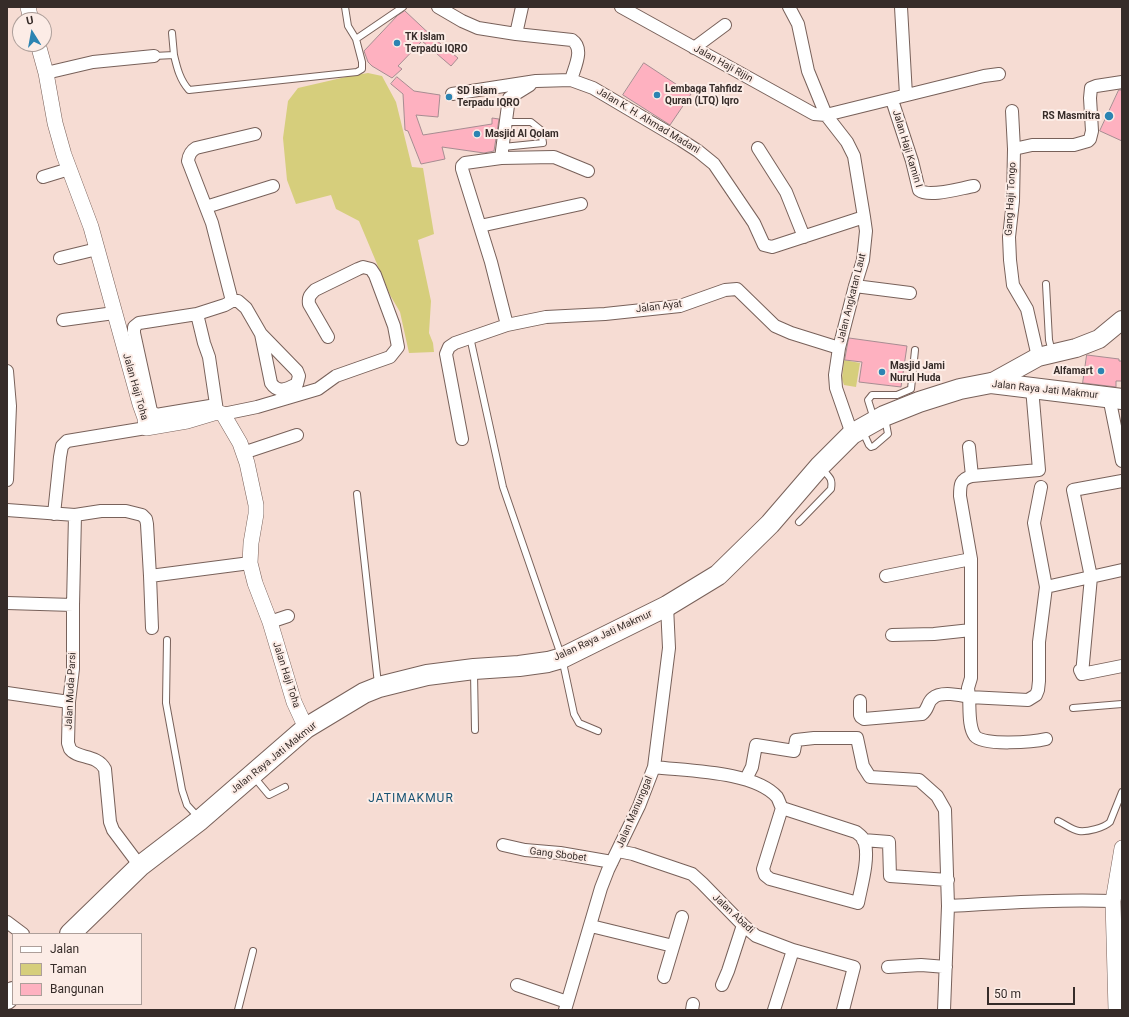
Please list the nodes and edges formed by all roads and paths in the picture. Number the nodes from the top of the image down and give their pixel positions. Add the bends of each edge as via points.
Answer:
1 (345, 7) edge
2 (404, 7) edge
3 (438, 7) edge
4 (522, 7) edge
5 (621, 7) edge
6 (790, 7) edge
7 (901, 7) edge
8 (725, 25) dead end
9 (172, 33) dead end
10 (516, 34) junction
11 (356, 39) junction
12 (694, 48) junction
13 (40, 52) edge
14 (154, 56) joint
15 (174, 56) junction
16 (46, 73) junction
17 (999, 74) dead end
18 (571, 80) junction
19 (536, 81) junction
20 (1122, 82) edge
21 (452, 94) dead end
22 (906, 95) junction
23 (892, 100) junction
24 (1012, 111) dead end
25 (826, 115) junction
26 (506, 122) junction
27 (255, 134) dead end
28 (758, 148) dead end
29 (1014, 149) junction
30 (502, 152) junction
31 (70, 169) junction
32 (588, 171) dead end
33 (43, 177) dead end
34 (274, 186) dead end
35 (974, 186) dead end
36 (581, 204) dead end
37 (206, 207) junction
38 (864, 217) junction
39 (480, 226) junction
40 (804, 237) junction
41 (97, 249) junction
42 (60, 258) dead end
43 (1046, 284) dead end
44 (855, 286) junction
45 (910, 293) dead end
46 (232, 301) junction
47 (114, 313) junction
48 (197, 314) junction
49 (63, 320) dead end
50 (1122, 320) edge
51 (507, 325) junction
52 (261, 334) dead end
53 (328, 337) dead end
54 (470, 337) junction
55 (839, 348) junction
56 (915, 350) dead end
57 (1045, 355) junction
58 (7, 371) edge
59 (991, 383) junction
60 (1032, 388) junction
61 (915, 396) junction
62 (1116, 398) edge
63 (218, 410) junction
64 (868, 425) junction
65 (146, 428) junction
66 (297, 435) dead end
67 (462, 439) dead end
68 (969, 447) dead end
69 (244, 453) junction
70 (1122, 461) edge
71 (820, 466) junction
72 (972, 476) junction
73 (7, 480) edge
74 (1122, 481) edge
75 (1041, 487) dead end
76 (358, 494) dead end
77 (7, 510) edge
78 (54, 514) junction
79 (75, 515) junction
80 (798, 522) dead end
81 (971, 559) junction
82 (250, 563) junction
83 (1122, 570) edge
84 (150, 576) junction
85 (886, 576) dead end
86 (1091, 578) junction
87 (1046, 587) junction
88 (7, 603) edge
89 (73, 605) junction
90 (667, 606) junction
91 (288, 616) dead end
92 (270, 622) junction
93 (152, 628) dead end
94 (971, 630) junction
95 (892, 635) dead end
96 (167, 640) dead end
97 (562, 658) junction
98 (1122, 666) edge
99 (474, 669) junction
100 (379, 688) junction
101 (7, 693) edge
102 (969, 697) junction
103 (860, 701) dead end
104 (69, 702) junction
105 (1122, 704) edge
106 (1073, 708) dead end
107 (306, 728) junction
108 (475, 730) dead end
109 (598, 731) dead end
110 (1046, 739) dead end
111 (654, 767) junction
112 (252, 774) junction
113 (746, 779) junction
114 (285, 787) dead end
115 (1122, 792) edge
116 (782, 808) junction
117 (200, 820) junction
118 (1058, 821) dead end
119 (864, 840) junction
120 (503, 845) dead end
121 (1122, 848) edge
122 (615, 857) junction
123 (140, 866) junction
124 (948, 880) junction
125 (1113, 901) junction
126 (948, 906) junction
127 (682, 917) dead end
128 (7, 922) edge
129 (743, 925) junction
130 (591, 926) junction
131 (22, 933) edge
132 (71, 933) edge
133 (673, 946) junction
134 (793, 950) junction
135 (254, 951) dead end
136 (888, 967) dead end
137 (946, 967) junction
138 (664, 977) dead end
139 (517, 985) dead end
140 (722, 985) dead end
141 (566, 1006) edge
142 (238, 1010) edge
143 (774, 1010) edge
144 (843, 1010) edge
145 (944, 1010) edge
146 (1116, 1010) edge

1 - 11 lane via 348,26
2 - 11 lane
3 - 10 street via 478,28
4 - 10 street
5 - 12 street, Jalan Haji Rijin
6 - 25 street, Jalan Angkatan Laut via 798,24 808,71
7 - 22 street
8 - 12 street
9 - 15 lane
10 - 18 street via 572,40 579,50
11 - 15 lane via 362,62 362,69 357,72 189,90 184,85
12 - 25 street, Jalan Haji Rijin via 814,114
13 - 16 street, Jalan Haji Toha
14 - 15 lane
14 - 16 street via 93,62
16 - 31 street, Jalan Haji Toha via 55,123
17 - 22 street
18 - 19 street, Jalan K. H. Ahmad Madani
18 - 40 street, Jalan K. H. Ahmad Madani via 605,95 686,143 714,164 754,223 764,245 772,247
19 - 21 street, Jalan K. H. Ahmad Madani
19 - 26 street via 509,98
20 - 29 street, Gang Haji Tongo via 1091,88 1092,131 1088,142 1074,145 1032,145
22 - 23 street
23 - 25 street
23 - 35 street, Jalan Haji Kamin I via 919,190 925,193 939,193
24 - 29 street
25 - 38 street, Jalan Angkatan Laut via 848,142 854,156
26 - 30 street
26 - 30 lane via 531,122 541,130 543,143
27 - 37 street via 192,150 188,161
28 - 40 street via 786,192
29 - 57 street, Gang Haji Tongo via 1010,260 1014,285 1027,309
30 - 32 street via 554,157
30 - 39 street via 462,166
31 - 33 street
31 - 41 street, Jalan Haji Toha
34 - 37 street
36 - 39 street
37 - 46 street
38 - 40 street, Jalan K. H. Ahmad Madani
38 - 44 street, Jalan Angkatan Laut via 866,231 863,260
39 - 51 street
41 - 42 street
41 - 47 street, Jalan Haji Toha
43 - 57 lane via 1050,340
44 - 45 street
44 - 55 street, Jalan Angkatan Laut
46 - 48 street
46 - 52 street via 238,301 246,308
47 - 49 street
47 - 65 street, Jalan Haji Toha
48 - 63 street via 209,357
48 - 63 street via 138,323 134,327 151,411 156,415
50 - 57 main road via 1100,339
51 - 54 street, Jalan Ayat
51 - 55 street, Jalan Ayat via 546,317 680,306 725,290 737,289 775,326
53 - 63 street via 309,304 310,295 315,290 363,267 371,269 394,326 398,344 390,357 336,376 318,389 257,407
54 - 67 street, Jalan Ayat via 449,347 446,354
54 - 97 lane via 503,487
55 - 64 street, Jalan Angkatan Laut via 836,388
56 - 61 lane
57 - 59 main road
58 - 73 street via 10,406
59 - 60 main road, Jalan Raya Jati Makmur
59 - 61 main road, Jalan Raya Jati Makmur
60 - 62 main road, Jalan Raya Jati Makmur
60 - 72 street via 1039,470
61 - 64 main road, Jalan Raya Jati Makmur
62 - 70 street
63 - 65 street, Jalan Haji Toha via 187,421
63 - 69 street, Jalan Haji Toha
64 - 71 main road, Jalan Raya Jati Makmur
65 - 78 street via 67,441 62,446
66 - 69 street
68 - 72 street
69 - 82 street, Jalan Haji Toha via 256,505
71 - 80 lane via 833,482 832,489
71 - 90 main road, Jalan Raya Jati Makmur via 770,524 718,575
72 - 81 street via 963,480 960,488
74 - 86 street via 1073,490
75 - 87 street via 1034,523
76 - 100 lane
77 - 78 street
78 - 79 street
79 - 84 street via 120,511 144,516 148,527
79 - 89 street, Jalan Muda Parsi
81 - 85 street
81 - 94 street
82 - 84 street
82 - 92 street, Jalan Haji Toha
83 - 86 street
84 - 93 street
86 - 87 street
86 - 98 street via 1081,672
87 - 102 street via 1036,695 1028,700
88 - 89 street
89 - 104 street, Jalan Muda Parsi via 73,669
90 - 97 main road, Jalan Raya Jati Makmur
90 - 111 street, Jalan Manunggal via 668,648
91 - 92 street
92 - 107 street, Jalan Haji Toha via 294,702
94 - 95 street
94 - 102 street
96 - 117 lane via 166,703 182,790 187,805
97 - 99 main road, Jalan Raya Jati Makmur via 519,666
97 - 109 lane via 574,714 579,723
99 - 100 main road, Jalan Raya Jati Makmur via 427,675
99 - 108 lane
100 - 107 main road, Jalan Raya Jati Makmur via 364,693
101 - 104 street
102 - 103 street via 937,696 922,714 864,719 860,715
102 - 110 street via 972,730 981,740 994,743
104 - 123 street, Jalan Muda Parsi via 70,749 94,759 105,769 110,822 113,830
105 - 106 lane
107 - 112 main road, Jalan Raya Jati Makmur
111 - 113 street
111 - 122 street, Jalan Manunggal
112 - 114 lane via 269,795
112 - 117 main road, Jalan Raya Jati Makmur
113 - 116 street via 772,793
113 - 124 street via 752,767 756,745 794,751 796,740 857,738 863,766 870,777 919,780 937,796 945,810
115 - 118 lane via 1110,822 1106,825 1078,831
116 - 119 street via 856,832
116 - 119 street via 763,869 770,879 858,903 865,866
117 - 123 main road, Jalan Raya Jati Makmur
119 - 124 street via 889,842 890,876
120 - 122 street, Gang Sbobet via 560,854
121 - 125 street
122 - 129 street, Jalan Abadi via 633,854 692,874
122 - 130 street, Jalan Manunggal via 601,888
123 - 132 main road, Jalan Raya Jati Makmur
124 - 126 street
125 - 126 street via 1041,901
125 - 146 street
126 - 137 street
127 - 133 street
128 - 131 street
129 - 134 street, Jalan Abadi via 756,936
129 - 140 street
130 - 133 street
130 - 141 street, Jalan Manunggal
133 - 138 street
134 - 143 street
134 - 144 street, Jalan Abadi via 854,967
135 - 142 lane
136 - 137 street
137 - 145 street
139 - 141 street

